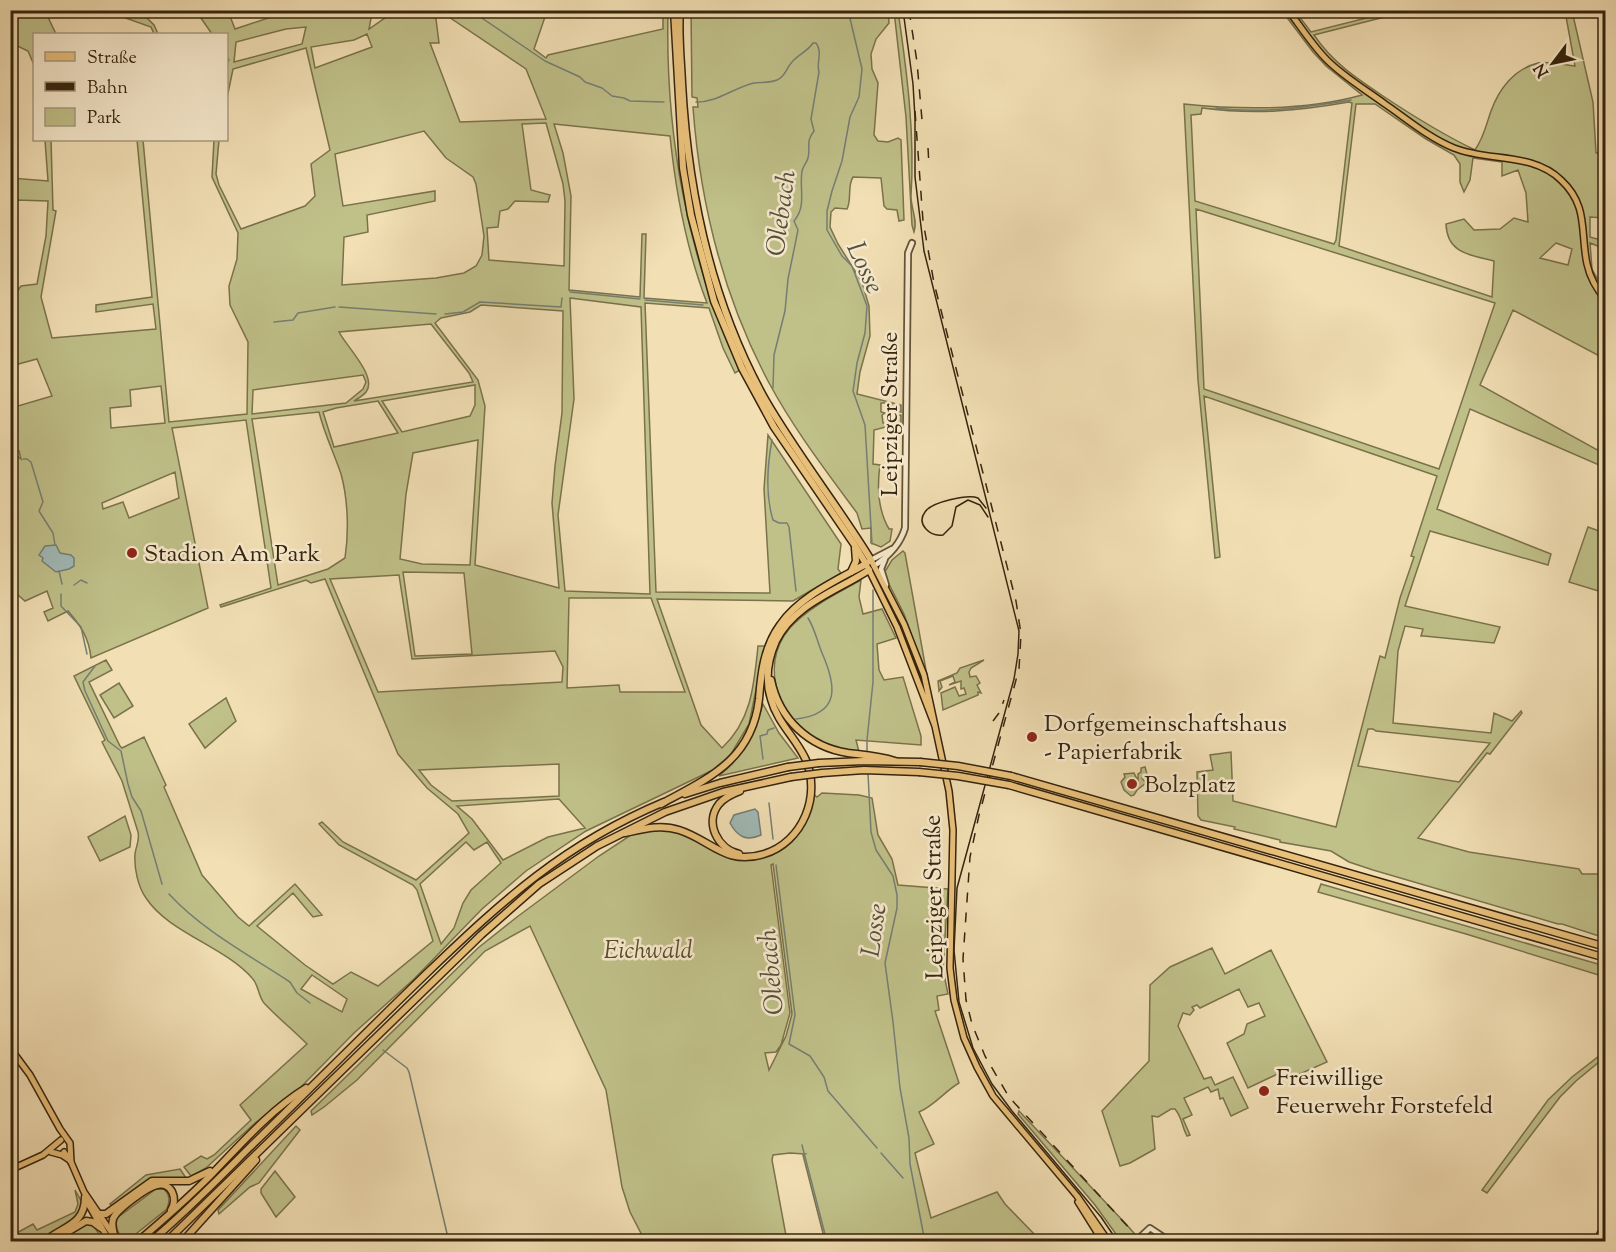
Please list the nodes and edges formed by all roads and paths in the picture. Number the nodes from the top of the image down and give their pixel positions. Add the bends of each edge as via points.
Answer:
1 (674, 10) edge
2 (680, 10) edge
3 (1288, 10) edge
4 (912, 243) dead end
5 (1605, 300) edge
6 (854, 544) junction
7 (895, 548) junction
8 (885, 558) junction
9 (870, 565) junction
10 (851, 572) junction
11 (886, 588) junction
12 (767, 661) junction
13 (935, 726) junction
14 (883, 759) junction
15 (767, 782) junction
16 (661, 804) junction
17 (613, 837) junction
18 (1605, 947) edge
19 (1605, 957) edge
20 (10, 1048) edge
21 (317, 1082) junction
22 (280, 1132) junction
23 (64, 1146) junction
24 (51, 1152) junction
25 (43, 1155) junction
26 (225, 1160) junction
27 (71, 1162) junction
28 (10, 1170) edge
29 (84, 1195) junction
30 (1084, 1209) junction
31 (98, 1214) junction
32 (168, 1215) junction
33 (1605, 1222) edge
34 (101, 1228) junction
35 (1155, 1230) junction
36 (1149, 1237) junction
37 (114, 1240) edge
38 (44, 1242) edge
39 (51, 1242) edge
40 (137, 1242) edge
41 (150, 1242) edge
42 (166, 1242) edge
43 (182, 1242) edge
44 (1103, 1242) edge
45 (1109, 1242) edge
46 (1136, 1242) edge
47 (1142, 1242) edge
48 (1157, 1242) edge
49 (1171, 1242) edge
50 (1596, 1242) edge

1 - 6 highway via 683,168 714,301 742,368 774,427
2 - 9 highway via 689,167 697,216 721,300 747,365 767,402
3 - 5 main road via 1340,71 1444,144 1464,152 1530,163 1558,177 1580,209 1588,268
4 - 7 street, Leipziger Straße via 908,253 906,518 903,537
6 - 9 highway
6 - 10 highway via 856,561
7 - 8 street, Leipziger Straße
7 - 9 street
8 - 9 street, Leipziger Straße
8 - 11 street via 881,569
9 - 10 highway
9 - 11 main road, Leipziger Straße
9 - 12 highway via 792,620
9 - 13 main road, Leipziger Straße
10 - 12 highway via 786,616 772,638
11 - 13 main road, Leipziger Straße via 924,675
12 - 14 highway via 780,707 794,725 817,743
12 - 15 highway via 765,686 770,708 805,765 808,799 798,825 777,845 751,854 730,851 714,832 717,808 731,795
12 - 16 highway via 752,730 739,751 717,773
12 - 17 highway via 773,707 803,753 812,782 808,811 793,836 774,850 745,858 724,854 687,833 666,827
13 - 30 main road, Leipziger Straße via 953,830 949,952 957,1015 970,1052 993,1096
14 - 16 highway, bridge via 788,767 720,783
14 - 18 highway, bridge via 1011,776
15 - 17 highway via 678,807
15 - 19 highway, bridge via 822,773 880,771 958,776 1009,785
16 - 21 highway via 592,837 518,889
17 - 22 highway via 555,873 511,908
20 - 23 main road via 60,1129
21 - 26 highway via 280,1107
21 - 41 highway
22 - 42 highway
22 - 43 highway
23 - 24 main road
23 - 25 main road
23 - 27 main road
24 - 25 main road
24 - 27 main road
25 - 28 main road
26 - 31 highway via 194,1180 149,1182 106,1214
26 - 32 highway
27 - 29 main road
29 - 31 main road
29 - 34 main road
29 - 38 highway via 81,1216
30 - 44 main road
30 - 45 main road
31 - 37 main road
32 - 37 highway via 174,1203 173,1193 165,1186 154,1185 115,1214
32 - 40 highway
33 - 50 main road
34 - 37 main road
34 - 39 highway via 86,1221
35 - 36 street via 1155,1235
35 - 36 street via 1148,1228
35 - 49 street
36 - 46 street
36 - 47 street
36 - 48 street

